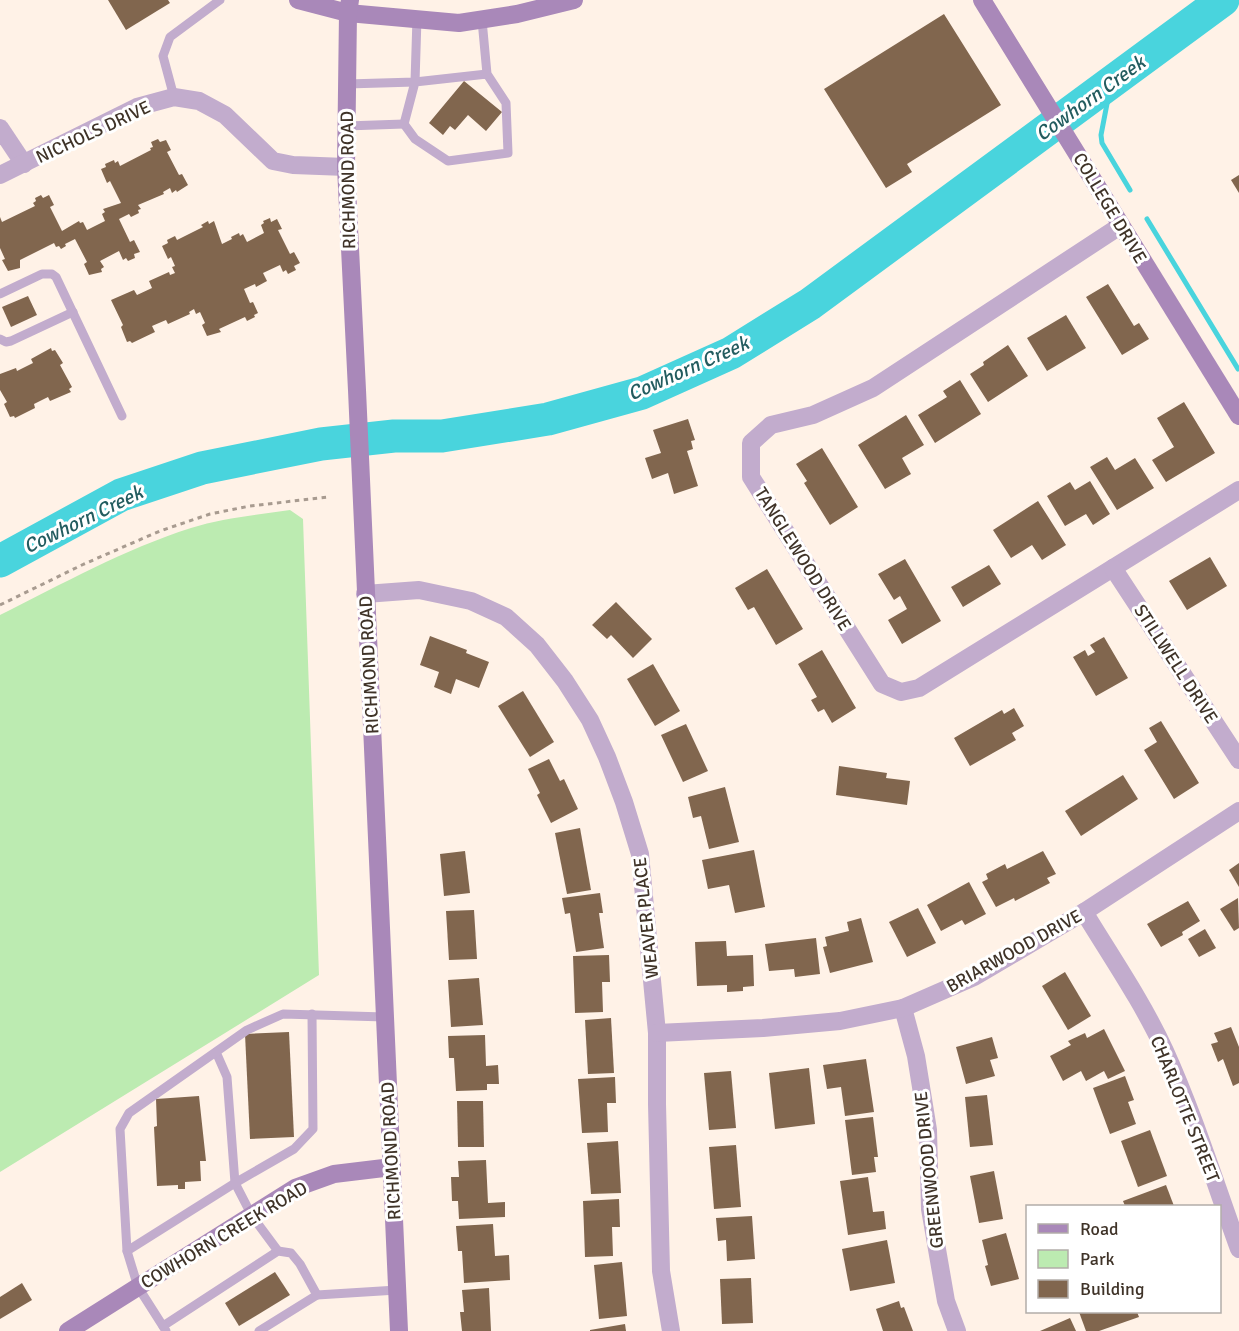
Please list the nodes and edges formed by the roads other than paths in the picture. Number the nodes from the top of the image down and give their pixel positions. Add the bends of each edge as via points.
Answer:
1 (198, 0) edge
2 (220, 0) edge
3 (298, 0) edge
4 (574, 0) edge
5 (982, 0) edge
6 (349, 7) edge
7 (205, 10) junction
8 (417, 18) junction
9 (482, 20) junction
10 (487, 74) junction
11 (415, 82) junction
12 (347, 84) junction
13 (174, 97) junction
14 (404, 123) junction
15 (346, 126) junction
16 (0, 128) edge
17 (24, 164) junction
18 (346, 167) junction
19 (0, 175) edge
20 (1120, 226) junction
21 (0, 294) edge
22 (73, 312) junction
23 (0, 339) edge
24 (122, 416) dead end
25 (1239, 417) edge
26 (1239, 490) edge
27 (1113, 567) junction
28 (365, 594) junction
29 (1239, 760) edge
30 (1239, 811) edge
31 (1084, 912) junction
32 (903, 1008) junction
33 (312, 1014) junction
34 (385, 1017) junction
35 (657, 1033) junction
36 (216, 1053) junction
37 (392, 1167) junction
38 (235, 1183) junction
39 (252, 1216) junction
40 (1239, 1250) edge
41 (127, 1251) junction
42 (278, 1251) junction
43 (138, 1287) junction
44 (397, 1290) junction
45 (317, 1295) junction
46 (165, 1328) edge
47 (68, 1331) edge
48 (259, 1331) edge
49 (399, 1331) edge
50 (671, 1331) edge
51 (957, 1331) edge

1 - 7 lane
2 - 7 lane
3 - 6 main road
4 - 9 main road
5 - 20 main road, COLLEGE DRIVE
6 - 8 main road
6 - 12 main road, RICHMOND ROAD
7 - 13 lane via 170,37 165,46 163,56
8 - 9 main road via 459,23
8 - 11 lane
9 - 10 lane
10 - 11 lane
10 - 14 lane via 506,103 508,153 448,161 415,139
11 - 12 lane
11 - 14 lane
12 - 15 main road, RICHMOND ROAD
13 - 17 street, NICHOLS DRIVE via 137,107
13 - 18 street, NICHOLS DRIVE via 199,101 225,115 273,161
14 - 15 lane
15 - 18 main road, RICHMOND ROAD
16 - 17 street
17 - 19 street, NICHOLS DRIVE
18 - 28 main road, RICHMOND ROAD
20 - 25 main road, COLLEGE DRIVE
20 - 27 street, TANGLEWOOD DRIVE via 873,388 813,415 771,425 751,443 751,477 882,684 901,692 919,688
21 - 22 lane via 42,274 52,274
22 - 23 lane via 11,341
22 - 24 lane
26 - 27 street, TANGLEWOOD DRIVE
27 - 29 street, STILLWELL DRIVE
28 - 34 main road, RICHMOND ROAD
28 - 35 street, WEAVER PLACE via 419,590 471,601 506,617 537,645 565,681 590,720 607,757 640,854
30 - 31 street, BRIARWOOD DRIVE
31 - 32 street, BRIARWOOD DRIVE via 974,977
31 - 40 street, CHARLOTTE STREET via 1133,991 1164,1051
32 - 35 street, BRIARWOOD DRIVE via 840,1021
32 - 51 street, GREENWOOD DRIVE via 916,1056 928,1130 932,1221 946,1301
33 - 34 lane
33 - 36 lane via 283,1014 247,1030
33 - 38 lane via 313,1129 294,1149
34 - 37 main road, RICHMOND ROAD
35 - 50 street, WEAVER PLACE via 661,1271
36 - 38 lane via 227,1077
36 - 41 lane via 124,1120 120,1129
37 - 39 main road, COWHORN CREEK ROAD via 334,1173 295,1188
37 - 44 main road, RICHMOND ROAD
38 - 39 lane
38 - 41 lane
39 - 42 lane
39 - 43 main road, COWHORN CREEK ROAD
41 - 43 lane
42 - 45 lane via 291,1253
42 - 46 lane
43 - 46 lane
43 - 47 main road, COWHORN CREEK ROAD
44 - 45 lane
44 - 49 main road, RICHMOND ROAD
45 - 48 lane

